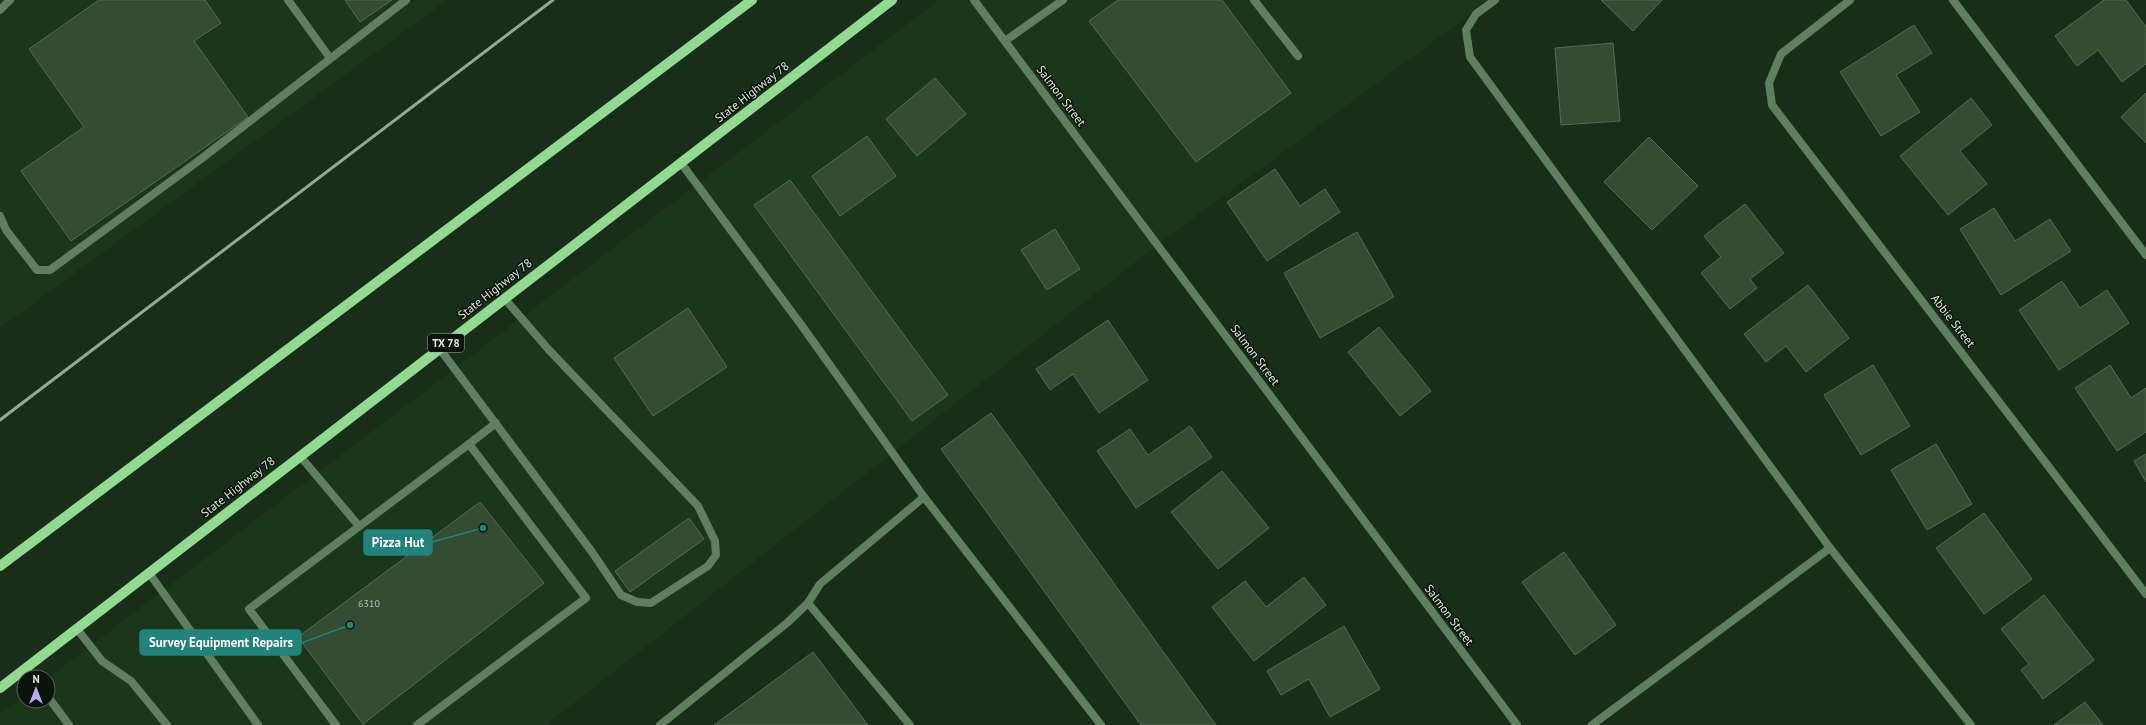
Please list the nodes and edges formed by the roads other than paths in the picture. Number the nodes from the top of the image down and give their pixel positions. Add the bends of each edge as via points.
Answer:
1 (10, 0) edge
2 (288, 0) edge
3 (406, 0) edge
4 (752, 0) edge
5 (892, 0) edge
6 (974, 0) edge
7 (1063, 0) edge
8 (1254, 0) edge
9 (1495, 0) edge
10 (1850, 0) edge
11 (1953, 0) edge
12 (0, 10) edge
13 (1005, 41) junction
14 (1298, 56) dead end
15 (330, 58) junction
16 (681, 163) junction
17 (0, 216) edge
18 (2146, 255) edge
19 (504, 298) junction
20 (439, 348) junction
21 (496, 423) junction
22 (469, 444) junction
23 (300, 456) junction
24 (924, 497) junction
25 (358, 526) junction
26 (1830, 548) junction
27 (0, 566) edge
28 (149, 573) junction
29 (2146, 594) edge
30 (808, 604) junction
31 (77, 629) junction
32 (26, 668) joint
33 (0, 688) edge
34 (56, 708) edge
35 (69, 725) edge
36 (167, 725) edge
37 (258, 725) edge
38 (336, 725) edge
39 (417, 725) edge
40 (660, 725) edge
41 (910, 725) edge
42 (1101, 725) edge
43 (1517, 725) edge
44 (1592, 725) edge
45 (1971, 725) edge

1 - 12 street
2 - 15 street
3 - 15 street
4 - 27 main road
5 - 16 main road, State Highway 78 / TX 78
6 - 13 street, Salmon Street
7 - 13 street
8 - 14 street
9 - 26 street via 1476,14 1466,30 1470,57
10 - 29 street, Abbie Street via 1781,54 1769,84 1772,105
11 - 18 street
13 - 43 street, Salmon Street
15 - 17 street via 201,159 50,270 37,270 6,230
16 - 19 main road, State Highway 78 / TX 78
16 - 24 street
19 - 20 main road, State Highway 78 / TX 78
19 - 21 street via 549,350 698,506 715,541 716,555 708,566 651,603 637,602 621,596 592,552
20 - 21 street
20 - 23 main road, State Highway 78 / TX 78
21 - 22 street
22 - 25 street
22 - 39 street via 586,598
23 - 25 street
23 - 28 main road, State Highway 78 / TX 78
24 - 30 street via 820,584
24 - 42 street
25 - 38 street via 249,609
26 - 44 street
26 - 45 street
28 - 31 main road, State Highway 78 / TX 78
28 - 37 street
30 - 40 street
30 - 41 street
31 - 32 main road, State Highway 78 / TX 78
31 - 36 street via 102,661 131,681
32 - 33 main road, State Highway 78 / TX 78
34 - 35 street

